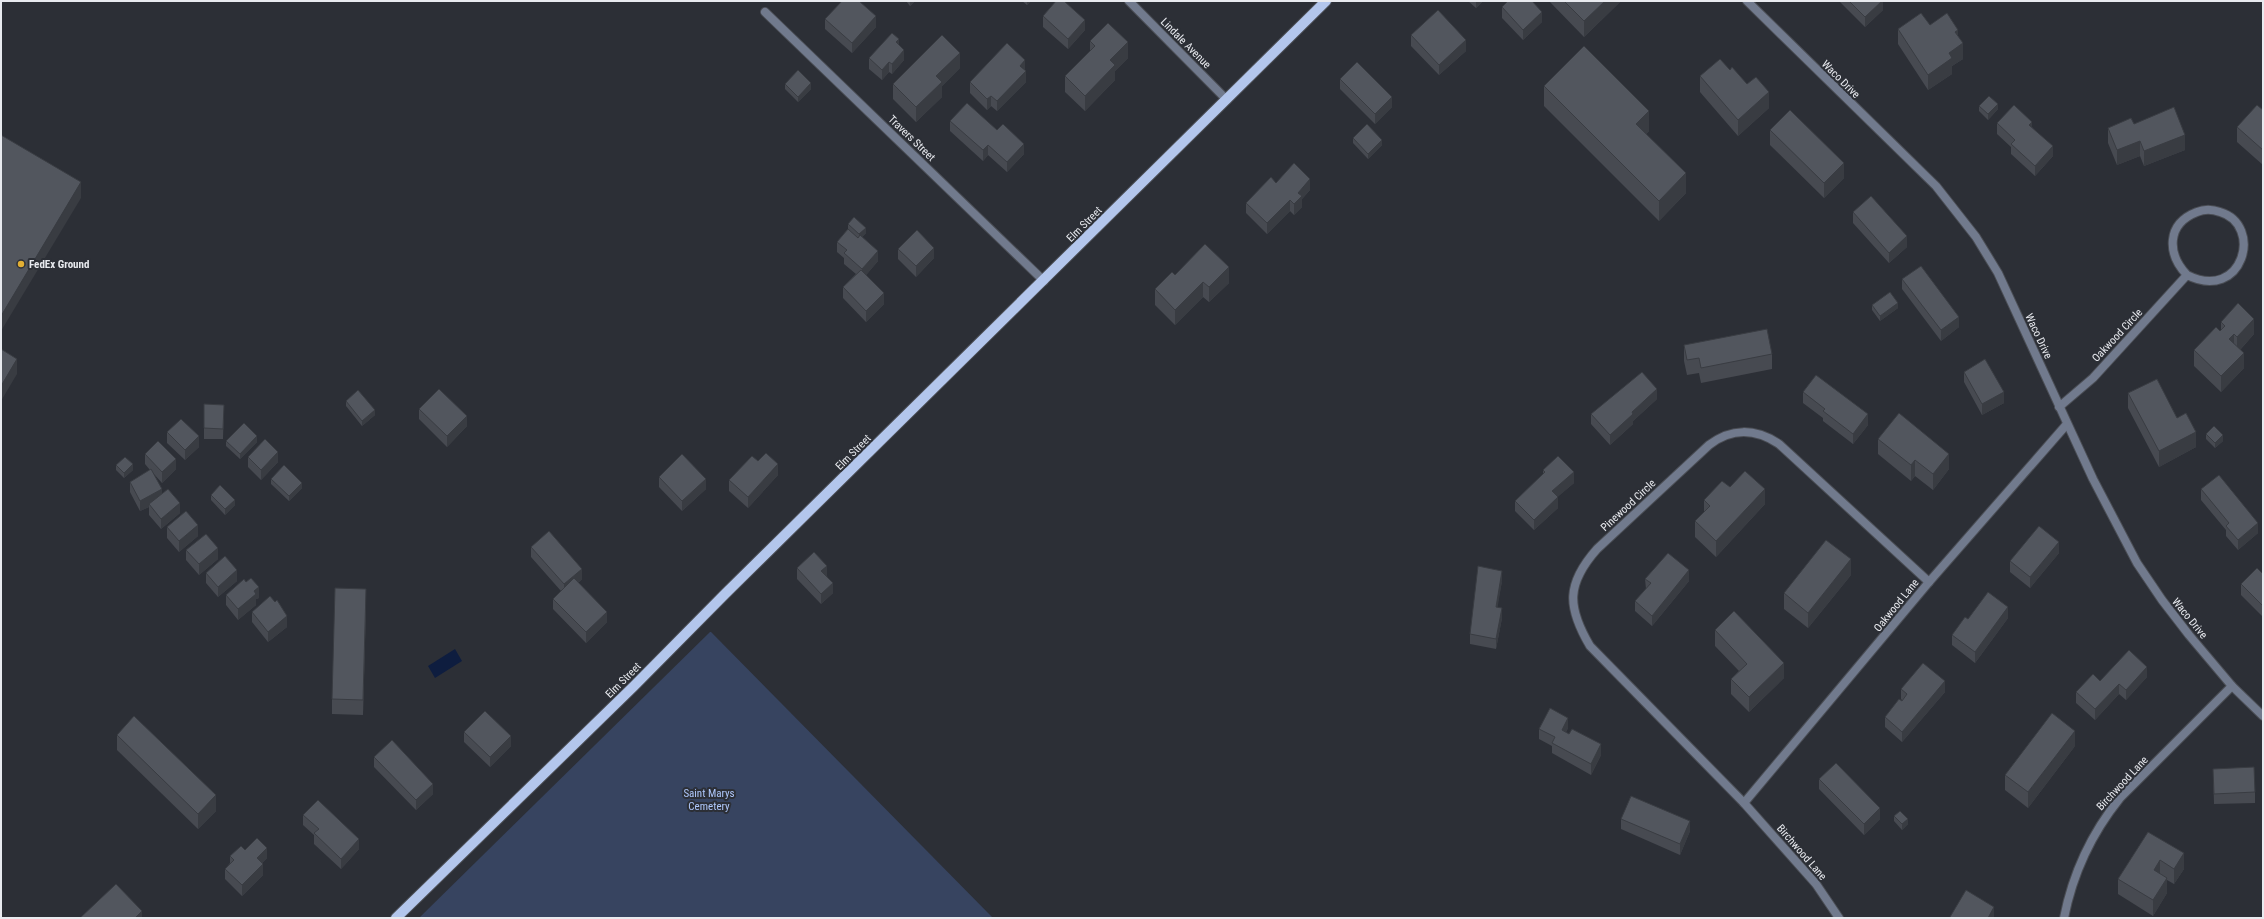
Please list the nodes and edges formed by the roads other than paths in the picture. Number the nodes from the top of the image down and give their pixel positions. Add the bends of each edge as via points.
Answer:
1 (1129, 1) edge
2 (1326, 1) edge
3 (1747, 1) edge
4 (765, 12) dead end
5 (1227, 100) junction
6 (2187, 275) junction
7 (1044, 280) junction
8 (2059, 407) junction
9 (2067, 424) junction
10 (1929, 582) junction
11 (2232, 686) junction
12 (2263, 716) edge
13 (1744, 803) junction
14 (396, 918) edge
15 (1839, 918) edge
16 (2064, 918) edge

1 - 5 street, Lindale Avenue
2 - 5 main road, Elm Street
3 - 8 street, Waco Drive via 1936,186 1960,215 1998,273
4 - 7 street, Travers Street
5 - 7 main road, Elm Street
6 - 6 street via 2198,281 2210,282 2222,279 2236,269 2244,253 2245,240 2234,220 2213,209 2195,212 2181,222 2174,232 2172,244 2179,267
6 - 8 street, Oakwood Circle via 2093,378
7 - 14 main road, Elm Street
8 - 9 street, Waco Drive
9 - 10 street, Oakwood Lane
9 - 11 street, Waco Drive via 2108,510 2150,583
10 - 13 street, Oakwood Lane
10 - 13 street, Pinewood Circle via 1779,444 1764,435 1745,431 1727,434 1709,445 1584,564 1573,588 1572,601 1577,621 1590,646
11 - 12 street, Waco Drive
11 - 16 street, Birchwood Lane via 2106,815 2078,864
13 - 15 street, Birchwood Lane via 1816,884

